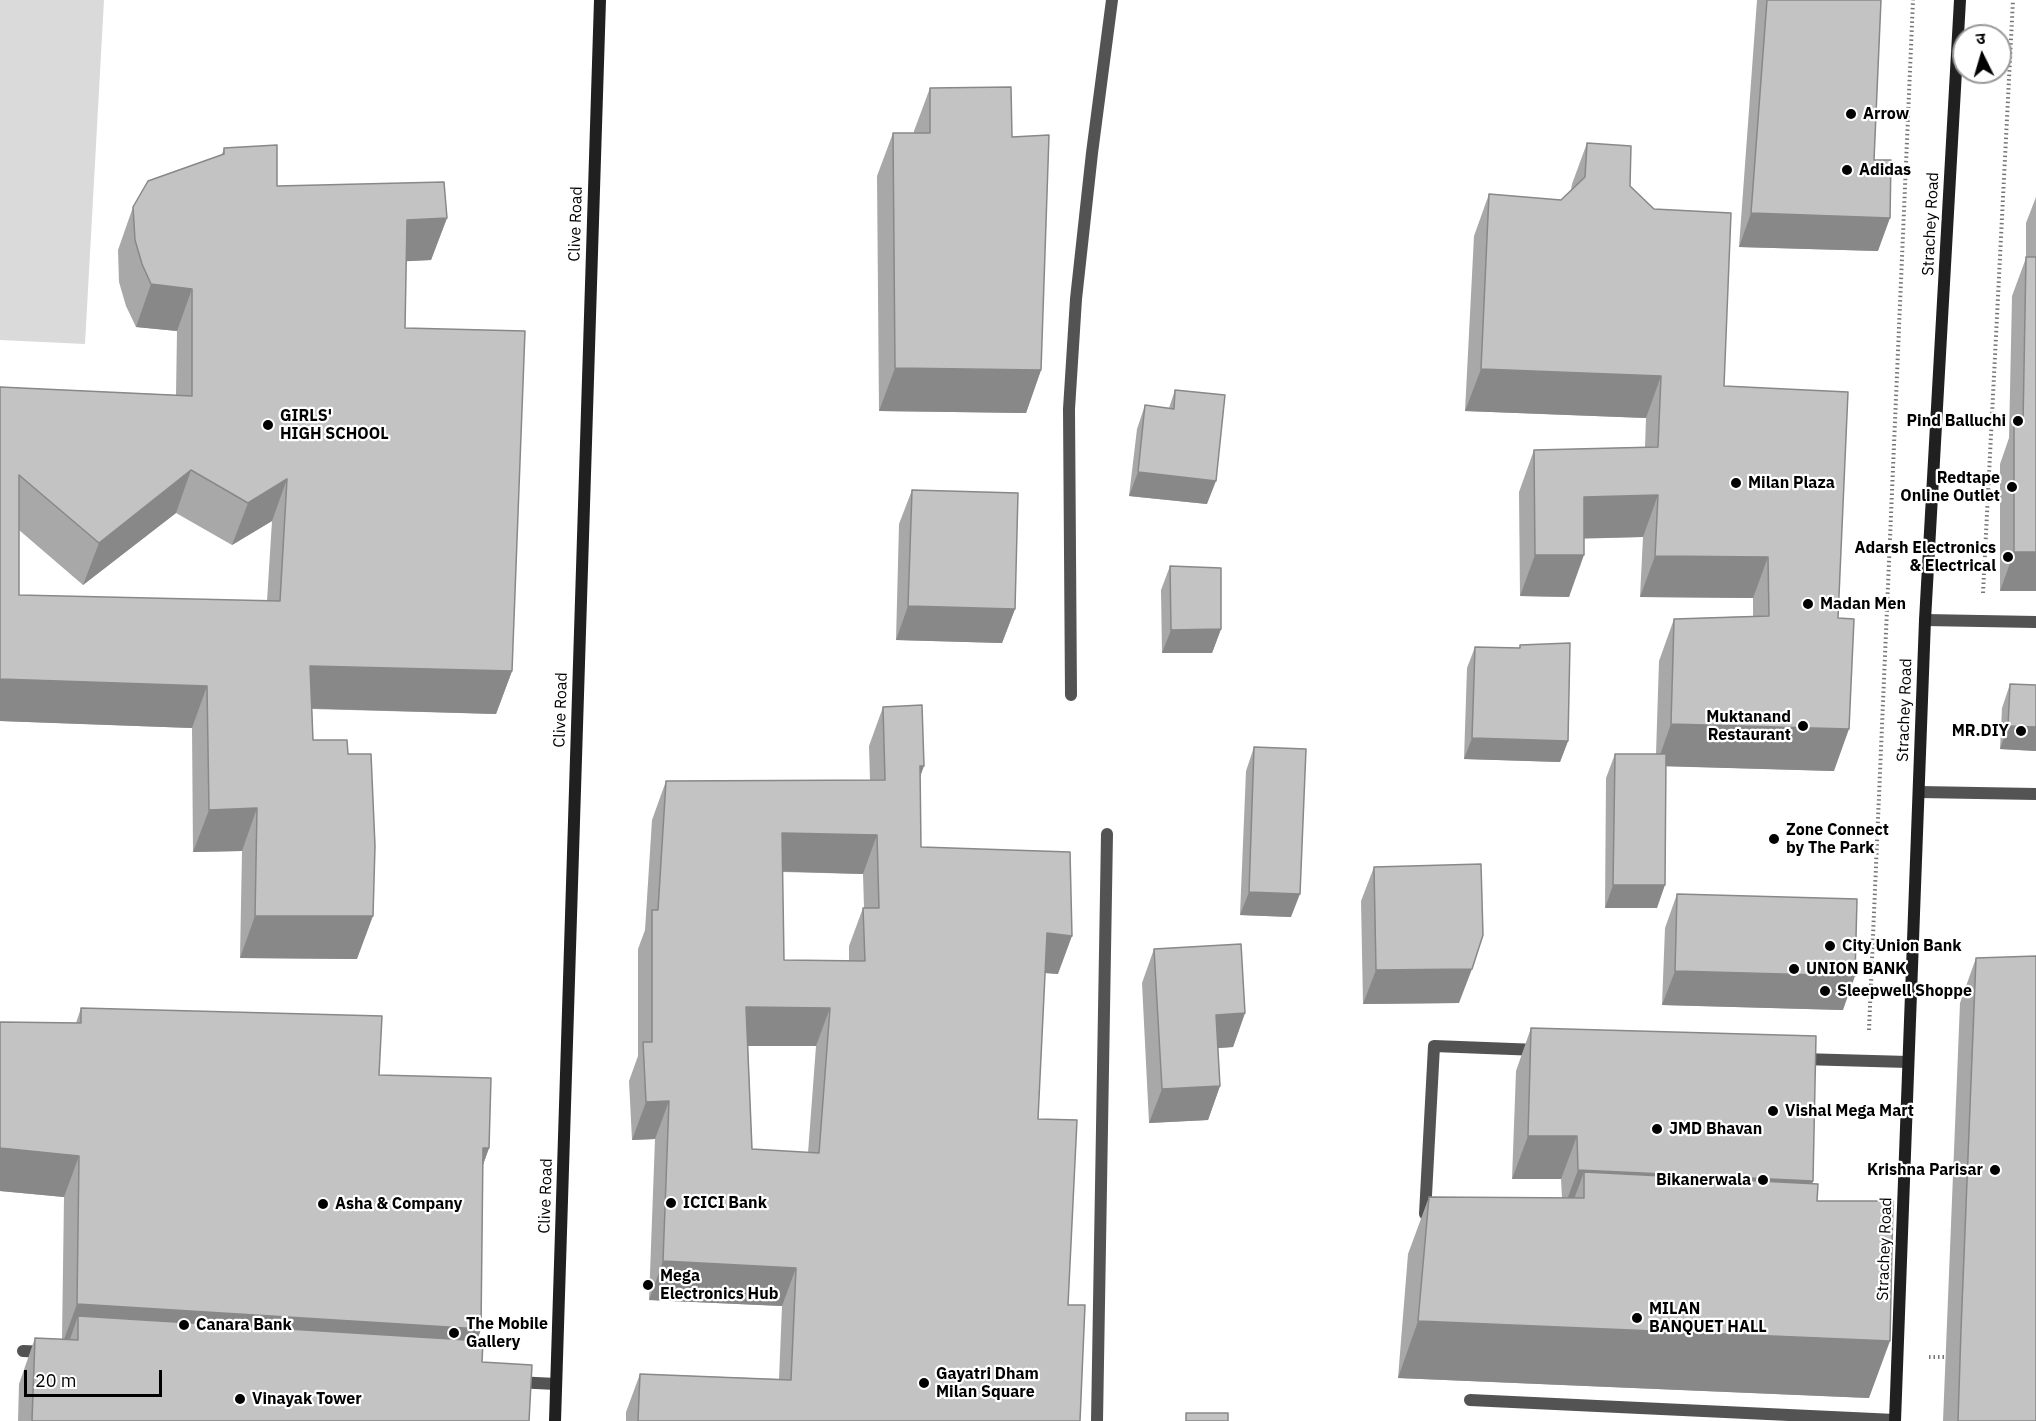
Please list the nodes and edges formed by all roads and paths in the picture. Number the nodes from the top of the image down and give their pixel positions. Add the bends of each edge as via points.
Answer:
1 (600, 0) edge
2 (1112, 0) edge
3 (1913, 0) edge
4 (1960, 0) edge
5 (2013, 0) edge
6 (1925, 620) junction
7 (1982, 621) junction
8 (2036, 622) edge
9 (1071, 695) dead end
10 (1919, 792) junction
11 (2036, 794) edge
12 (1107, 834) dead end
13 (1551, 1050) edge
14 (1786, 1058) edge
15 (1868, 1061) junction
16 (1908, 1062) junction
17 (1449, 1215) edge
18 (23, 1351) dead end
19 (58, 1353) edge
20 (1898, 1356) junction
21 (1956, 1357) dead end
22 (509, 1382) edge
23 (556, 1384) junction
24 (1470, 1400) dead end
25 (1894, 1420) edge
26 (555, 1421) edge
27 (1097, 1421) edge

1 - 23 street, Clive Road
2 - 9 street via 1076,299 1069,409
3 - 15 path
4 - 6 street, Strachey Road
5 - 7 path
6 - 7 street
6 - 10 street, Strachey Road
7 - 8 street
10 - 11 street
10 - 16 street, Strachey Road
12 - 27 street
13 - 17 street via 1434,1046 1425,1214
14 - 15 street
15 - 16 street
16 - 20 street, Strachey Road via 1896,1238
18 - 19 street
20 - 21 path
20 - 25 street, Strachey Road
22 - 23 street
23 - 26 street, Clive Road
24 - 25 street

